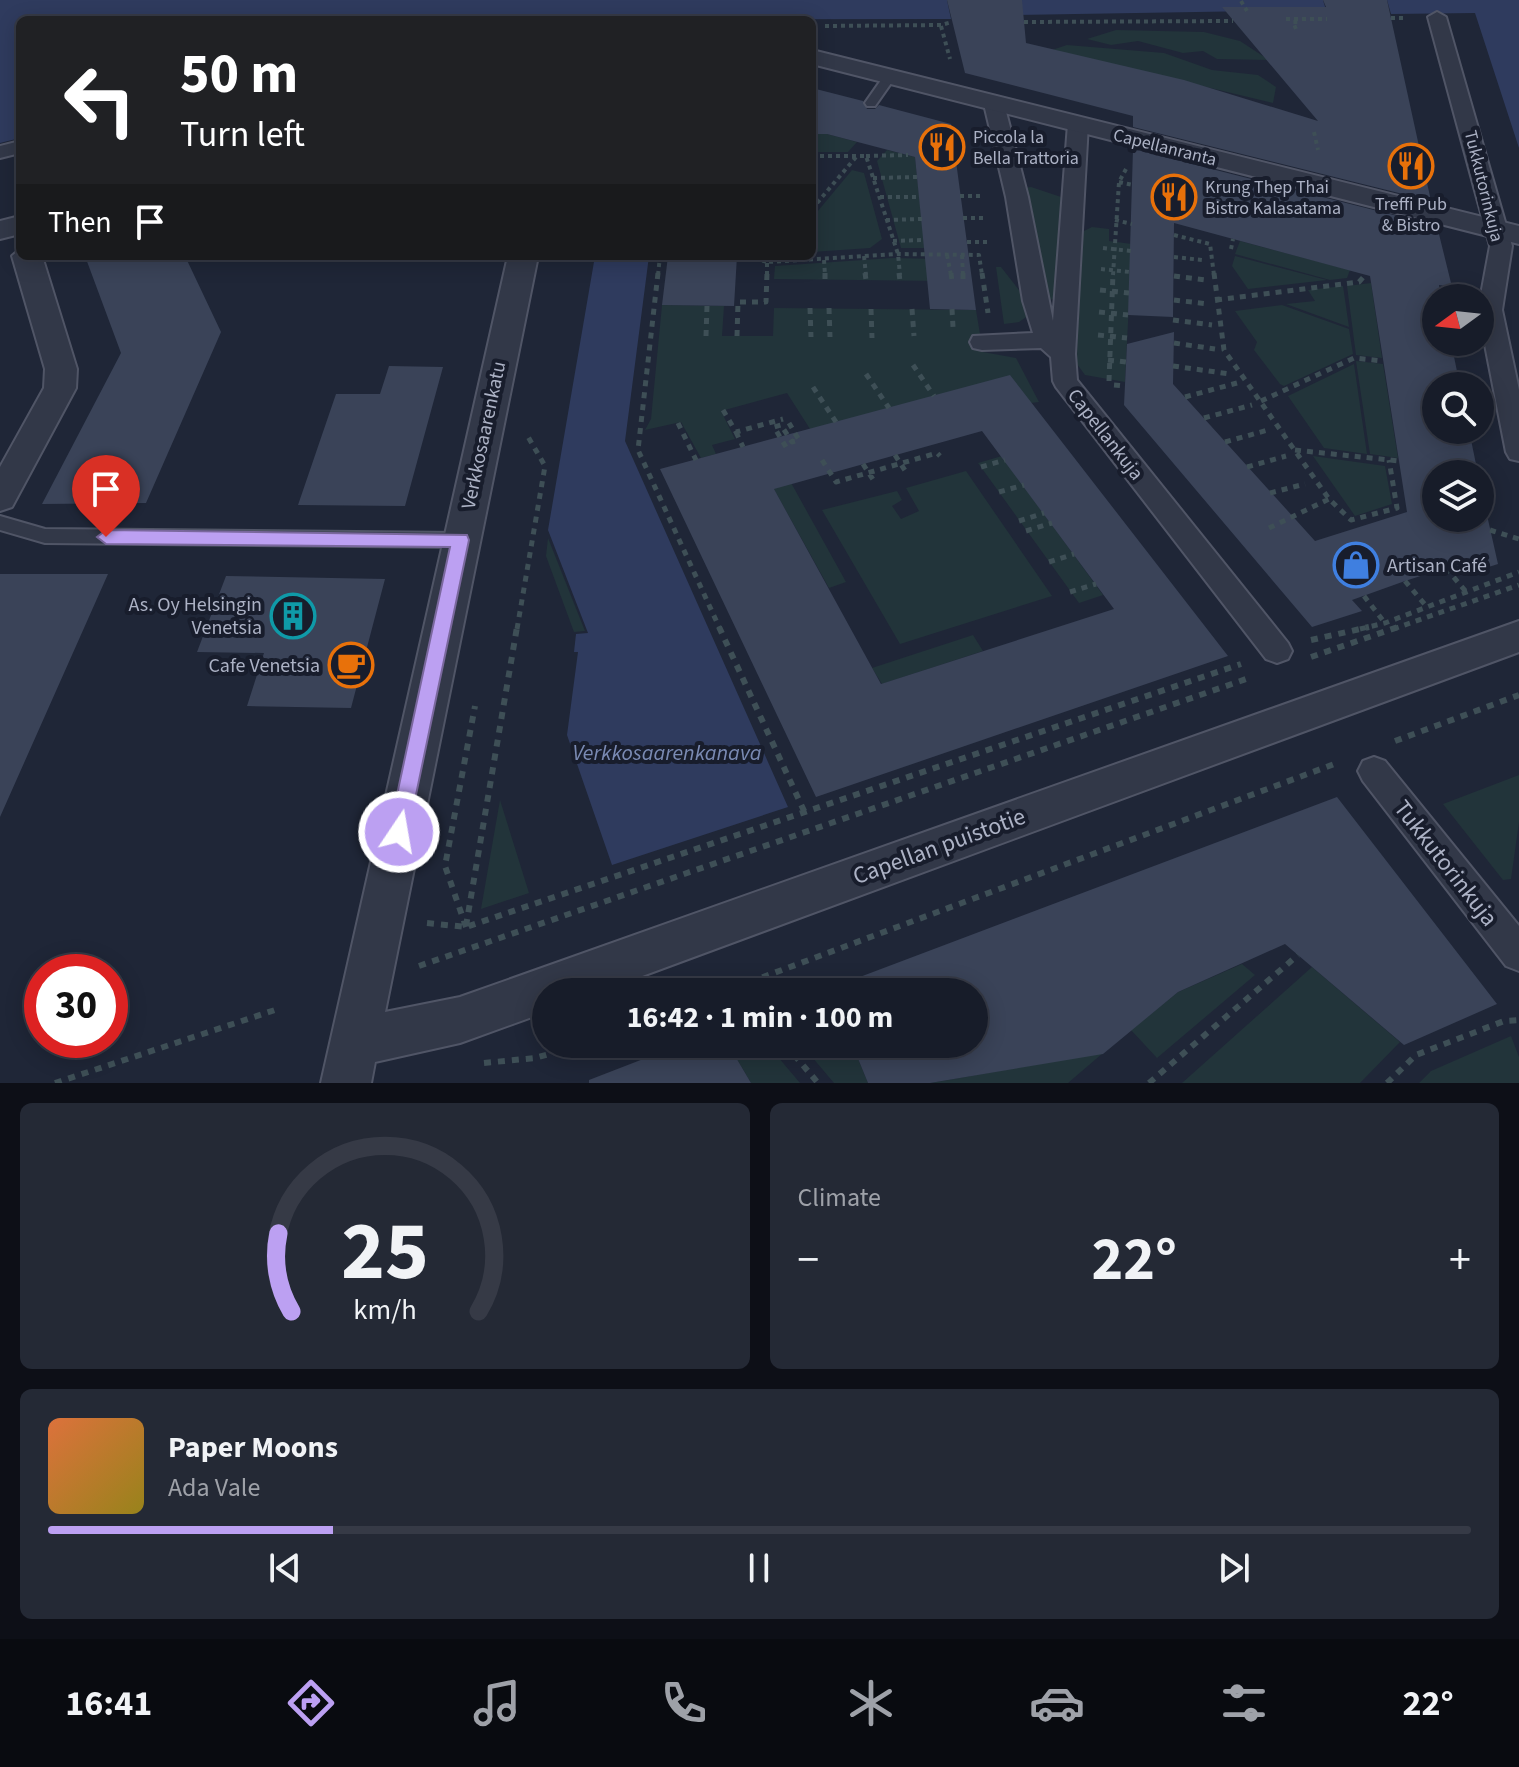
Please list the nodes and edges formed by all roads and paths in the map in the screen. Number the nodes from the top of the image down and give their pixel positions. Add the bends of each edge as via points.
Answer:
1 (1241, 1) edge
2 (1247, 11) dead end
3 (1437, 17) dead end
4 (1286, 19) dead end
5 (1317, 19) junction
6 (1327, 19) dead end
7 (1233, 21) dead end
8 (952, 22) dead end
9 (1024, 22) dead end
10 (941, 25) junction
11 (816, 26) edge
12 (1296, 29) dead end
13 (816, 58) edge
14 (952, 66) dead end
15 (890, 76) junction
16 (871, 103) dead end
17 (994, 104) junction
18 (1078, 124) junction
19 (908, 155) dead end
20 (816, 156) edge
21 (866, 156) junction
22 (856, 157) junction
23 (1130, 162) dead end
24 (917, 177) dead end
25 (873, 178) junction
26 (1119, 182) junction
27 (1133, 185) dead end
28 (880, 197) junction
29 (919, 197) dead end
30 (816, 204) edge
31 (922, 219) dead end
32 (886, 220) junction
33 (1508, 232) edge
34 (1174, 235) dead end
35 (1233, 239) dead end
36 (924, 240) dead end
37 (893, 241) junction
38 (1231, 249) dead end
39 (898, 254) junction
40 (947, 254) junction
41 (962, 255) junction
42 (864, 256) junction
43 (1174, 257) dead end
44 (28, 260) edge
45 (522, 260) edge
46 (660, 260) edge
47 (769, 260) edge
48 (816, 260) edge
49 (824, 260) junction
50 (1202, 260) dead end
51 (1366, 274) dead end
52 (1174, 276) dead end
53 (825, 279) dead end
54 (866, 280) dead end
55 (1205, 280) dead end
56 (900, 281) dead end
57 (952, 281) dead end
58 (963, 281) dead end
59 (1174, 300) dead end
60 (1216, 300) junction
61 (1209, 304) dead end
62 (707, 306) dead end
63 (810, 308) dead end
64 (829, 308) dead end
65 (871, 309) dead end
66 (912, 309) dead end
67 (1173, 320) dead end
68 (1212, 325) dead end
69 (706, 336) dead end
70 (737, 336) dead end
71 (914, 336) dead end
72 (811, 337) dead end
73 (830, 337) dead end
74 (872, 338) dead end
75 (987, 342) joint
76 (1174, 343) dead end
77 (1055, 347) junction
78 (1215, 349) dead end
79 (1383, 361) dead end
80 (913, 365) dead end
81 (1173, 366) dead end
82 (866, 374) dead end
83 (1230, 374) dead end
84 (1237, 383) dead end
85 (813, 387) dead end
86 (1110, 395) dead end
87 (934, 396) dead end
88 (1185, 397) dead end
89 (1261, 401) junction
90 (1252, 405) dead end
91 (889, 408) dead end
92 (723, 410) dead end
93 (1204, 418) dead end
94 (783, 419) dead end
95 (836, 422) dead end
96 (678, 423) dead end
97 (789, 423) dead end
98 (1268, 430) dead end
99 (736, 432) junction
100 (526, 433) dead end
101 (1225, 442) dead end
102 (743, 447) dead end
103 (786, 447) dead end
104 (1294, 450) junction
105 (1519, 452) edge
106 (895, 455) dead end
107 (940, 456) dead end
108 (1286, 456) dead end
109 (696, 460) dead end
110 (822, 460) dead end
111 (1005, 460) dead end
112 (1389, 460) junction
113 (1399, 461) dead end
114 (863, 464) dead end
115 (901, 464) junction
116 (981, 467) dead end
117 (1247, 467) dead end
118 (906, 472) dead end
119 (868, 473) junction
120 (874, 481) dead end
121 (1305, 484) dead end
122 (1024, 485) dead end
123 (999, 492) dead end
124 (1270, 493) dead end
125 (0, 498) edge
126 (1329, 499) junction
127 (1044, 513) dead end
128 (1351, 520) junction
129 (1019, 521) dead end
130 (0, 523) edge
131 (1052, 523) dead end
132 (1358, 527) dead end
133 (1269, 528) dead end
134 (1026, 531) dead end
135 (1494, 531) edge
136 (1519, 539) edge
137 (460, 540) junction
138 (1074, 554) dead end
139 (1049, 562) dead end
140 (1446, 568) dead end
141 (1519, 572) edge
142 (1405, 581) dead end
143 (1096, 584) dead end
144 (1519, 585) edge
145 (1070, 592) dead end
146 (1467, 593) junction
147 (1364, 596) dead end
148 (1427, 607) junction
149 (1385, 623) junction
150 (1519, 636) edge
151 (1288, 656) junction
152 (1258, 675) dead end
153 (1519, 695) edge
154 (1368, 758) junction
155 (805, 813) junction
156 (381, 919) junction
157 (466, 927) junction
158 (1519, 954) edge
159 (1298, 955) dead end
160 (416, 967) dead end
161 (762, 978) edge
162 (278, 1009) dead end
163 (1519, 1020) edge
164 (797, 1058) edge
165 (350, 1062) edge
166 (55, 1083) edge
167 (818, 1083) edge
168 (1149, 1083) edge
169 (1387, 1083) edge

1 - 2 path
3 - 33 street, Tukkutorinkuja
4 - 5 path
5 - 6 path
5 - 12 path via 1293,22
7 - 9 path
8 - 10 path
10 - 11 path
10 - 14 path
13 - 15 street, Capellanranta
15 - 16 lane
15 - 17 street, Capellanranta
17 - 18 street, Capellanranta
17 - 77 street via 1035,301
18 - 33 street, Capellanranta
18 - 77 street, Capellankuja
19 - 21 path
20 - 22 path
21 - 22 path
21 - 25 path
22 - 30 path
23 - 26 path
24 - 25 path
25 - 28 path
26 - 27 path
26 - 86 path
28 - 29 path
28 - 32 path
31 - 32 path
32 - 37 path
33 - 105 street, Tukkutorinkuja via 1490,310
34 - 60 path via 1210,244
35 - 38 path
36 - 37 path
37 - 39 path
39 - 40 path
39 - 42 path
39 - 56 path
40 - 41 path
40 - 57 path
41 - 58 path
41 - 75 path via 979,255
42 - 49 path
42 - 54 path
43 - 50 path
44 - 125 street via 61,369 60,388
45 - 137 street, Verkkosaarenkatu
46 - 155 path via 638,450
47 - 70 path via 766,302 738,302
48 - 49 path
49 - 53 path
51 - 60 path via 1359,282
52 - 55 path
59 - 61 path
60 - 89 path via 1224,350
62 - 69 path
63 - 72 path
64 - 73 path
65 - 74 path
66 - 71 path
67 - 68 path
75 - 77 street
76 - 78 path
77 - 151 street, Capellankuja via 1072,391
79 - 89 path via 1354,358
80 - 87 path
81 - 83 path
82 - 91 path
84 - 88 path
85 - 95 path
89 - 104 path
90 - 93 path
92 - 99 path
94 - 99 path
96 - 109 path
97 - 103 path via 799,440 792,442 781,425 774,427
98 - 101 path
99 - 102 path
100 - 157 path via 545,466
104 - 112 path
104 - 126 path
106 - 115 path
107 - 115 path
108 - 117 path
110 - 119 path via 836,482
111 - 116 path
112 - 113 path
112 - 128 path via 1397,508
114 - 119 path
115 - 118 path
115 - 119 path
119 - 120 path
121 - 124 path
122 - 123 path
126 - 128 path
126 - 133 path
127 - 129 path
128 - 132 path
130 - 137 lane via 45,536
131 - 134 path
135 - 136 path
137 - 156 street, Verkkosaarenkatu
138 - 139 path
140 - 146 path
141 - 146 path
142 - 148 path
143 - 145 path
144 - 151 path
146 - 148 path
147 - 149 path
148 - 149 path
149 - 151 path via 1298,643
150 - 165 street, Capellan puistotie
151 - 155 path
152 - 160 path
153 - 154 path
154 - 158 street, Tukkutorinkuja
154 - 161 path
155 - 157 path
156 - 157 path
156 - 165 street, Verkkosaarenkatu
159 - 168 path
162 - 166 path
163 - 169 path via 1416,1055
164 - 167 path

